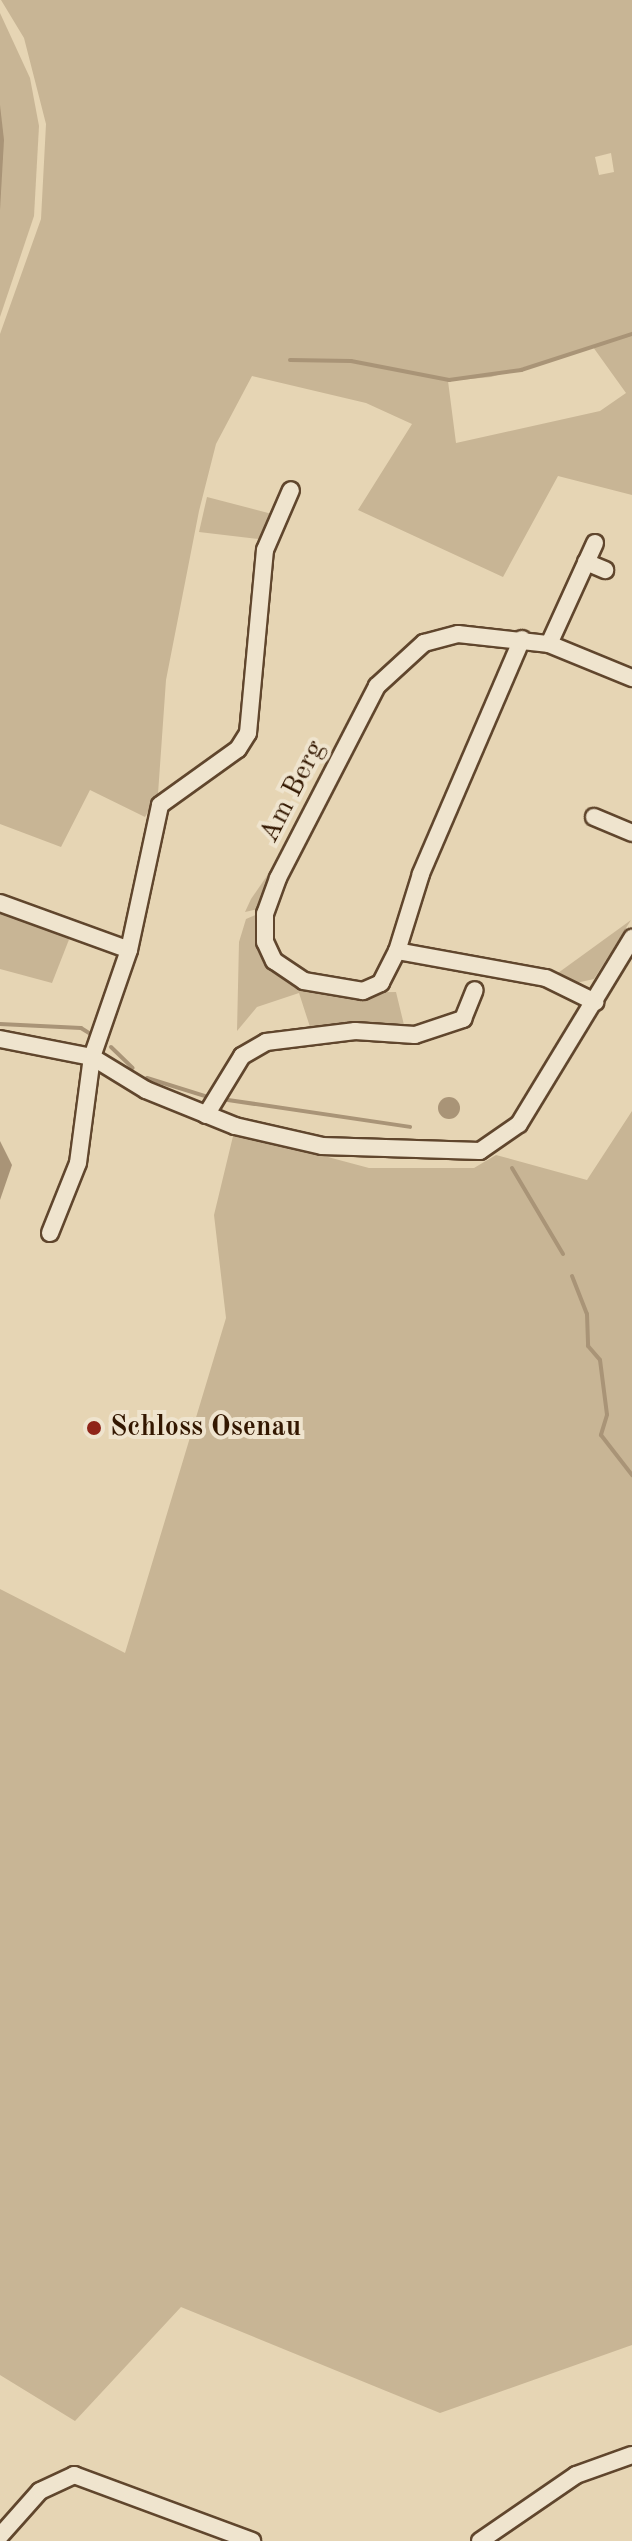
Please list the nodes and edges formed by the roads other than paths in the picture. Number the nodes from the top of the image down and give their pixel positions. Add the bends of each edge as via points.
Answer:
1 (291, 490) dead end
2 (595, 543) dead end
3 (586, 562) junction
4 (605, 570) dead end
5 (522, 639) junction
6 (549, 644) junction
7 (632, 678) edge
8 (594, 817) dead end
9 (632, 833) edge
10 (0, 903) edge
11 (632, 938) edge
12 (129, 950) junction
13 (397, 951) junction
14 (475, 990) dead end
15 (595, 1002) junction
16 (463, 1019) junction
17 (469, 1035) dead end
18 (0, 1039) edge
19 (92, 1057) junction
20 (206, 1115) junction
21 (50, 1233) dead end
22 (632, 2455) edge
23 (0, 2536) edge
24 (252, 2541) edge
25 (480, 2541) edge

1 - 12 street via 265,550 245,743 160,805
2 - 3 street
3 - 4 street
3 - 6 street
5 - 6 street, Am Berg
5 - 13 street, Am Berg via 421,874
5 - 13 street, Am Berg via 458,634 424,643 377,686 310,809 265,914 274,961 304,981 363,991 381,983
6 - 7 street, Am Berg
8 - 9 street
10 - 12 street
11 - 15 street
12 - 19 street
13 - 15 street via 546,978
14 - 16 street
15 - 20 street via 519,1124 480,1151 322,1146
16 - 17 street
16 - 20 street via 402,1037 355,1031 266,1042 242,1056
18 - 19 street
19 - 20 street
19 - 21 street via 78,1163
22 - 25 street via 576,2475
23 - 24 street via 40,2491 74,2475

